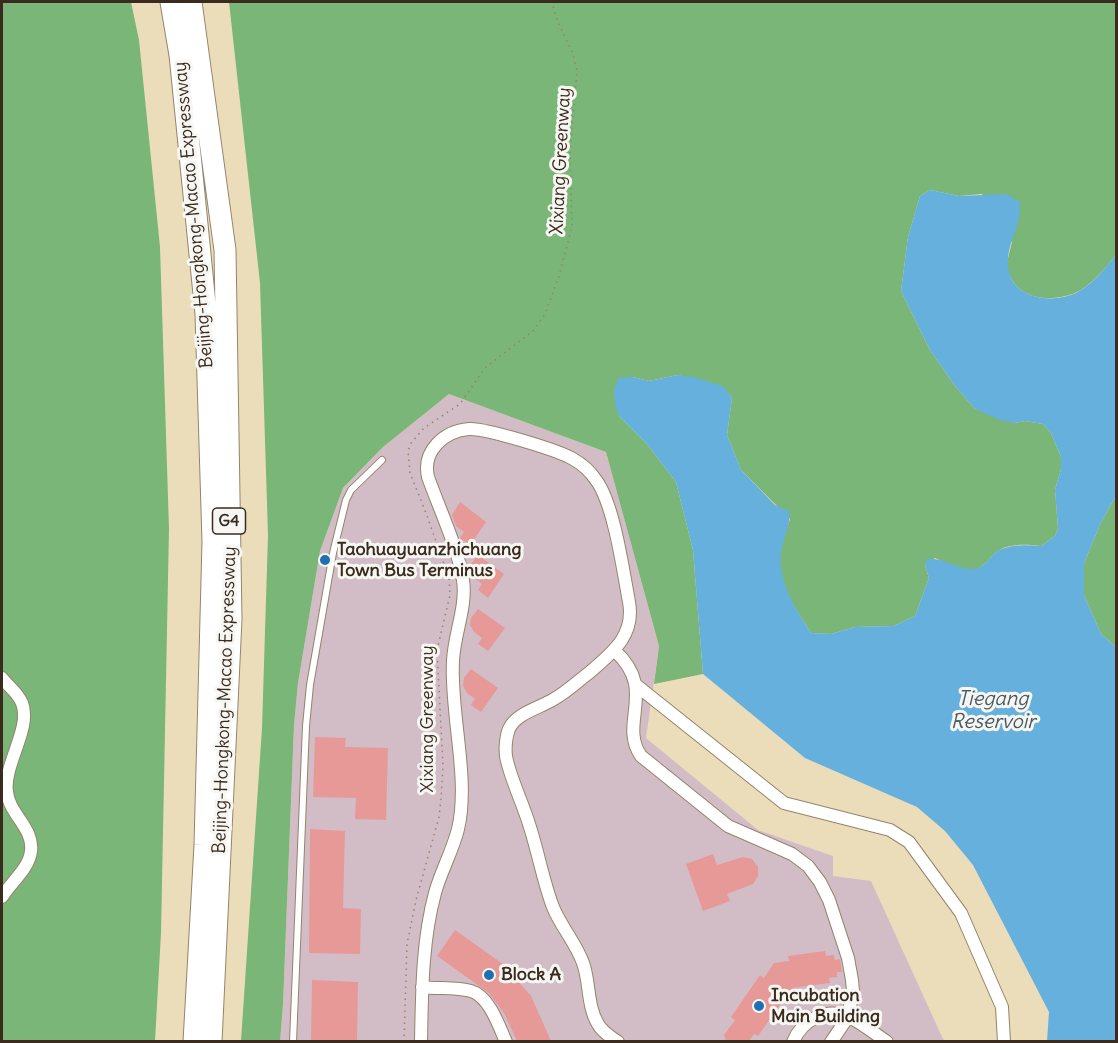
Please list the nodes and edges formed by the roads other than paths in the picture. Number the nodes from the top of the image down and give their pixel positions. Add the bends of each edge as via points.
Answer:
1 (171, 2) edge
2 (191, 2) edge
3 (382, 460) dead end
4 (615, 651) junction
5 (2, 678) edge
6 (636, 685) junction
7 (2, 897) edge
8 (422, 987) junction
9 (848, 1017) junction
10 (194, 1041) edge
11 (211, 1041) edge
12 (293, 1041) edge
13 (421, 1041) edge
14 (506, 1041) edge
15 (618, 1041) edge
16 (794, 1041) edge
17 (831, 1041) edge
18 (887, 1041) edge
19 (1004, 1041) edge

1 - 10 highway, Beijing-Hongkong-Macao Expressway / G4 via 180,55 206,314 213,542 205,845
2 - 11 highway, Beijing-Hongkong-Macao Expressway / G4 via 225,262 231,619
3 - 12 lane via 346,500 310,685
4 - 6 street via 627,664
4 - 8 street via 627,632 630,610 609,505 596,479 565,455 483,430 462,430 443,438 431,451 427,466 463,584 453,661 461,789 458,830 435,894
4 - 15 street via 554,699 517,719 507,737 506,756 552,905 584,964 593,1012 598,1024
5 - 7 street via 24,709 6,788 31,847 27,863
6 - 9 street via 633,739 641,756 728,826 792,854 820,882 851,969 853,991
6 - 19 street via 775,798 890,831 909,842 961,913 1002,1007
8 - 13 street
8 - 14 street via 472,991 480,996 494,1014
9 - 16 street via 832,1013 817,1017 803,1026
9 - 17 street
9 - 18 street

